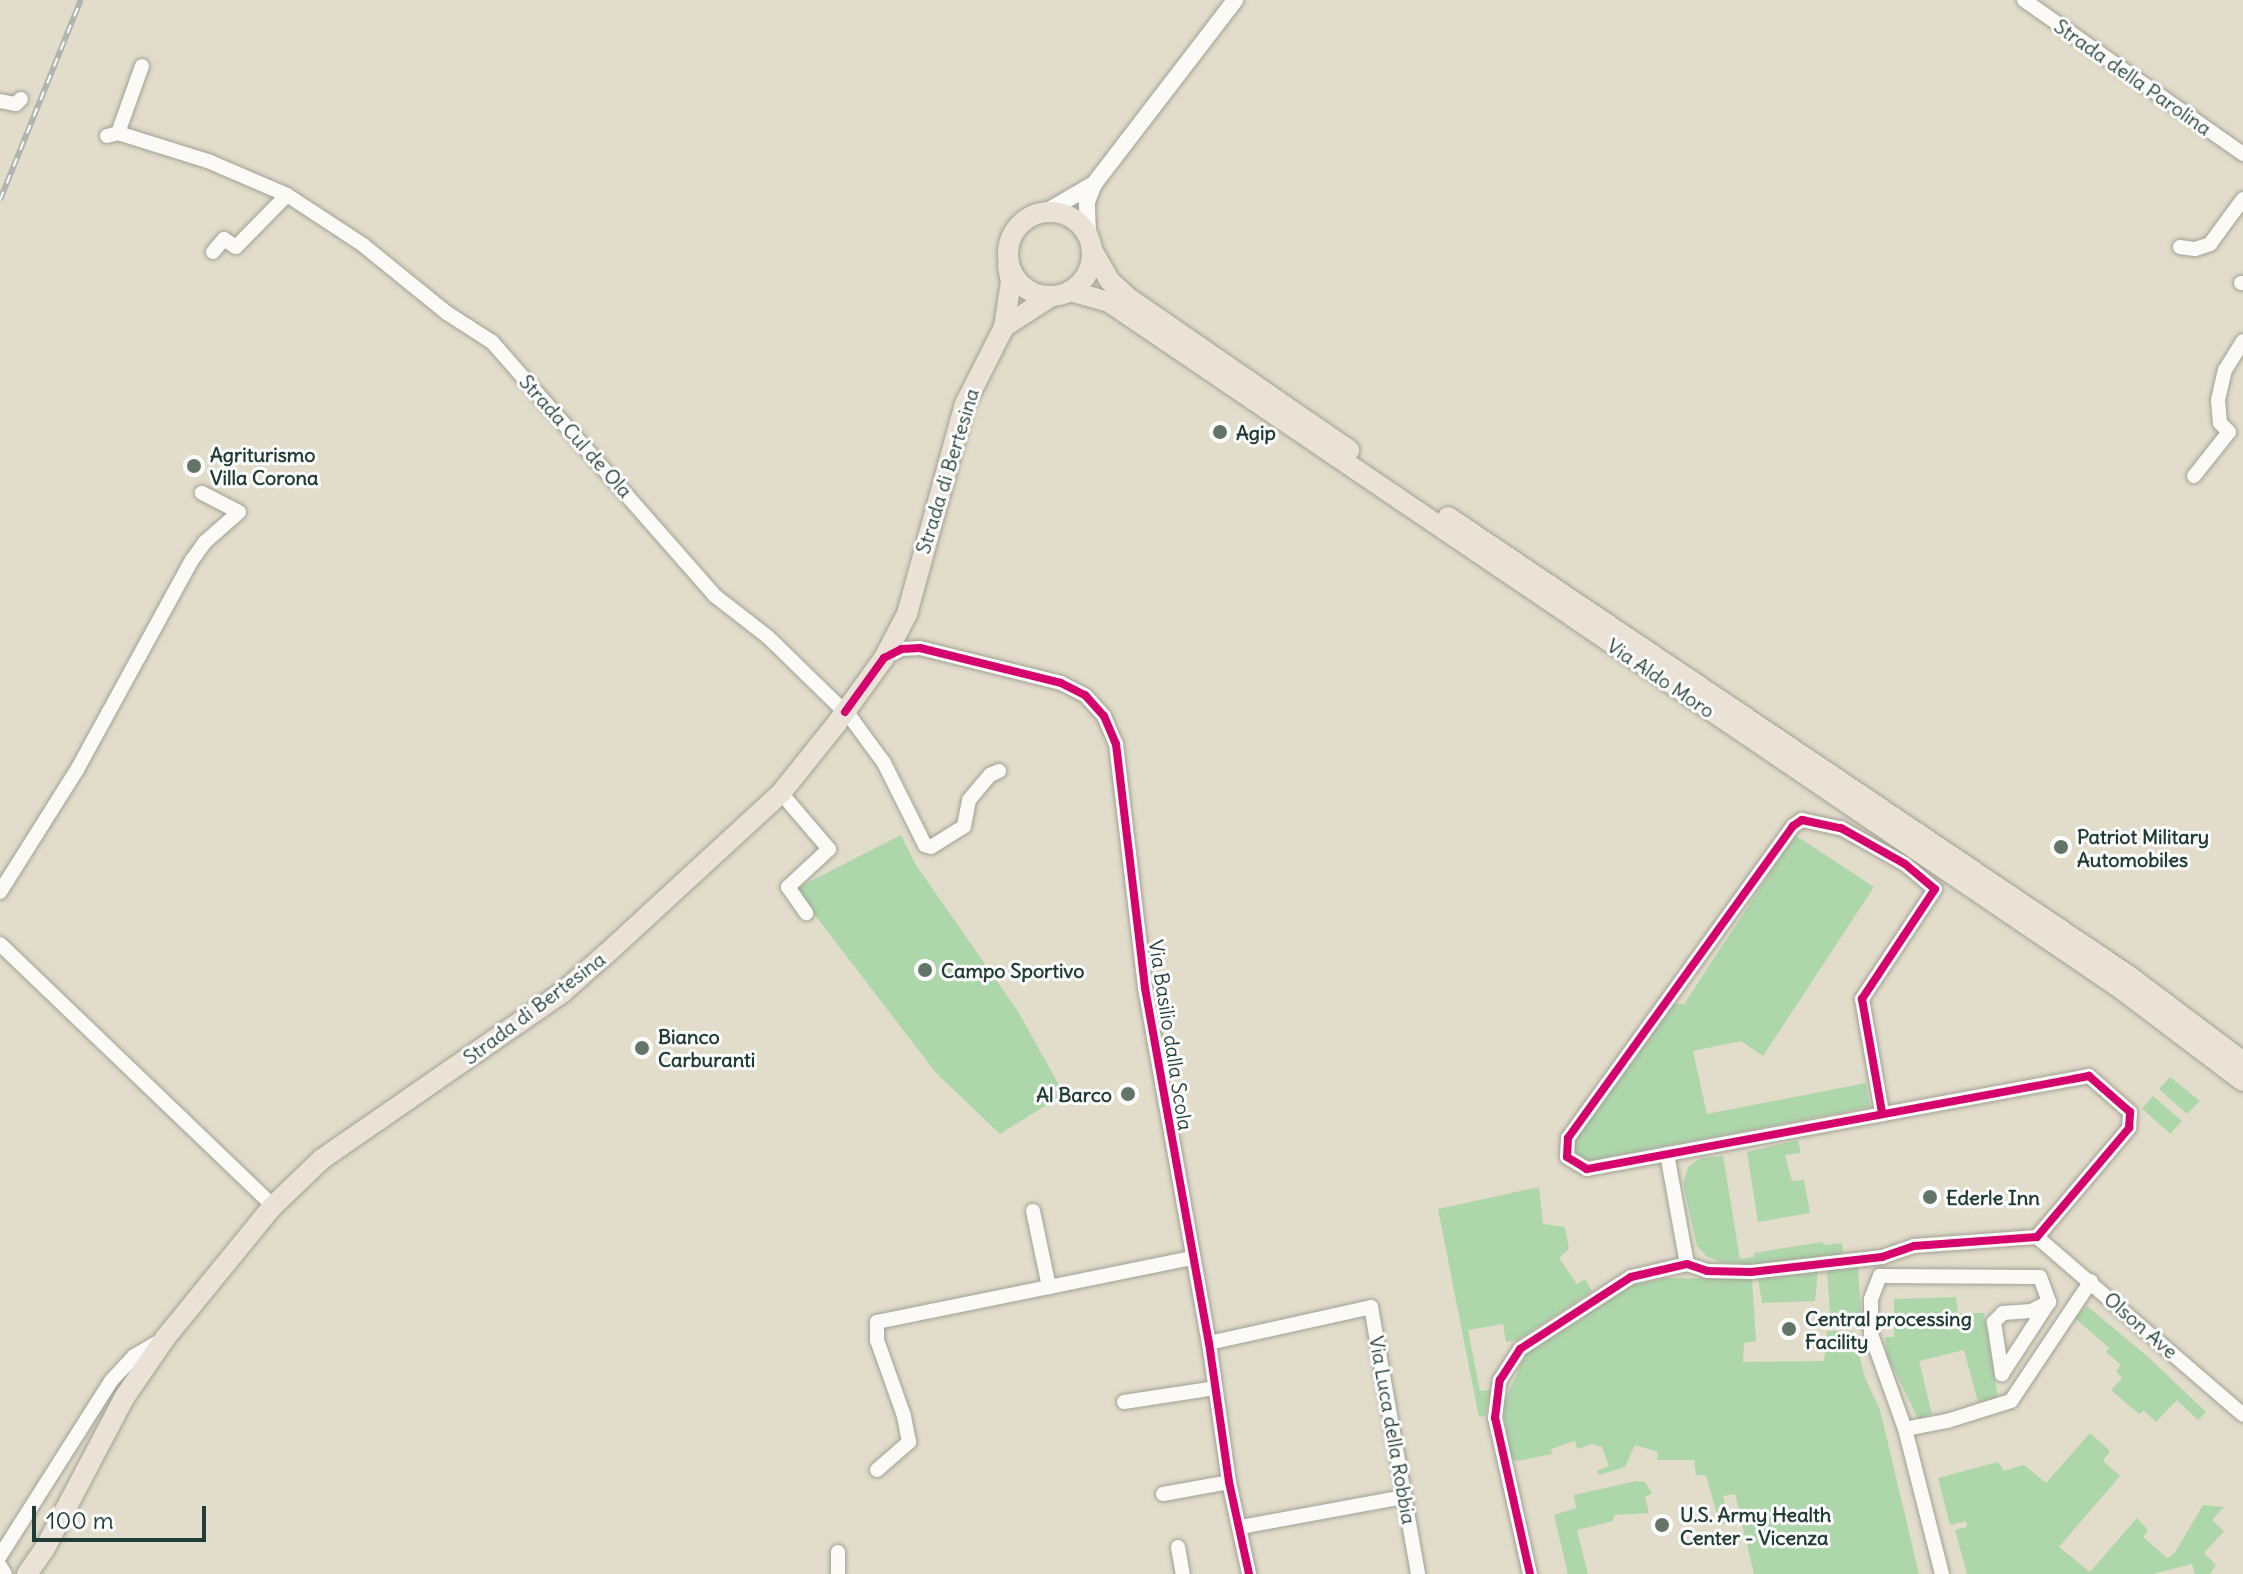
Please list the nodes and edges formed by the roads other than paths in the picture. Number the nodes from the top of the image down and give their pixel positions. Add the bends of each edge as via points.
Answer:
1 (1235, 0) edge
2 (2024, 0) edge
3 (142, 66) dead end
4 (21, 99) dead end
5 (0, 101) edge
6 (2243, 154) edge
7 (1094, 184) junction
8 (287, 195) junction
9 (2243, 199) edge
10 (1046, 212) junction
11 (1090, 243) junction
12 (2180, 247) dead end
13 (213, 252) dead end
14 (1008, 266) junction
15 (1070, 291) junction
16 (1050, 297) junction
17 (1004, 327) junction
18 (2243, 341) edge
19 (2229, 432) junction
20 (2243, 440) edge
21 (2194, 476) dead end
22 (202, 493) dead end
23 (902, 613) junction
24 (920, 648) junction
25 (893, 649) junction
26 (842, 709) junction
27 (999, 771) dead end
28 (781, 793) junction
29 (0, 892) edge
30 (806, 913) dead end
31 (0, 944) edge
32 (2243, 1062) edge
33 (2243, 1081) edge
34 (1882, 1112) junction
35 (1667, 1154) junction
36 (273, 1206) junction
37 (1033, 1211) dead end
38 (2037, 1237) junction
39 (1882, 1257) junction
40 (1192, 1258) junction
41 (1687, 1264) junction
42 (1880, 1276) junction
43 (2091, 1281) junction
44 (1049, 1287) junction
45 (2049, 1302) junction
46 (166, 1337) junction
47 (1209, 1343) junction
48 (1215, 1388) junction
49 (1124, 1402) dead end
50 (2243, 1415) edge
51 (1905, 1429) junction
52 (877, 1470) dead end
53 (1229, 1482) junction
54 (1163, 1494) dead end
55 (1404, 1497) junction
56 (1240, 1527) junction
57 (1178, 1547) dead end
58 (838, 1552) dead end
59 (0, 1556) edge
60 (0, 1566) edge
61 (5, 1574) edge
62 (27, 1574) edge
63 (838, 1574) edge
64 (1183, 1574) edge
65 (1249, 1574) edge
66 (1418, 1574) edge
67 (1530, 1574) edge
68 (1942, 1574) edge

1 - 7 street, Strada di Bertesina
2 - 6 street, Strada della Parolina
3 - 8 street, Strada Cul de Ola via 113,134 210,154
4 - 5 street via 16,104
7 - 10 street, Strada di Bertesina
7 - 11 street, Strada di Bertesina via 1087,202
8 - 13 street via 236,247 224,239
8 - 26 street, Strada Cul de Ola via 492,342 714,595 768,637
9 - 12 street via 2210,244
10 - 11 main road via 1075,220
10 - 14 main road, Strada di Bertesina via 1017,227 1009,241
11 - 15 main road, Strada di Bertesina via 1085,278
11 - 32 main road, Via Aldo Moro via 1110,281 1127,297 2116,967
14 - 16 main road via 1024,288
14 - 17 main road, Strada di Bertesina via 1011,282
15 - 16 main road
15 - 33 main road, Via Aldo Moro via 1109,302 2120,988
16 - 17 main road
17 - 23 main road, Strada di Bertesina via 965,404
18 - 19 street via 2225,370 2220,423
19 - 20 street
19 - 21 street
22 - 29 street via 239,512 192,560 78,768
23 - 24 street via 908,639
23 - 25 main road, Strada di Bertesina
23 - 26 main road, Strada di Bertesina
24 - 25 street, Via Basilio dalla Scola
24 - 40 street, Via Basilio dalla Scola via 1061,683 1085,695 1104,716 1116,744 1145,988
25 - 26 main road, Strada di Bertesina
26 - 27 street via 884,763 925,845 931,847 964,826 973,794
26 - 28 main road, Strada di Bertesina
28 - 30 street via 829,849 788,887
28 - 36 main road, Strada di Bertesina via 563,992 322,1159
31 - 36 street
34 - 35 street
34 - 35 street via 1862,999 1935,889 1905,864 1841,828 1802,820 1565,1144 1567,1157 1587,1169
34 - 38 street via 2089,1076 2130,1112 2129,1128
35 - 41 street
36 - 46 main road, Strada di Bertesina
37 - 44 street
38 - 39 street via 1914,1246
38 - 43 street, Olson Ave
39 - 41 street via 1751,1272 1707,1271
39 - 42 street
40 - 44 street
40 - 47 street, Via Basilio dalla Scola
41 - 67 street via 1631,1277 1520,1349 1500,1380 1495,1418
42 - 45 street via 2040,1277
42 - 51 street via 1871,1299 1871,1334
43 - 50 street, Olson Ave
43 - 51 street via 2011,1401
44 - 52 street via 877,1322 877,1340 909,1442
45 - 45 street via 2031,1311 2003,1313 1994,1322 2002,1374
46 - 59 street, Strada di Bertesina via 134,1356 111,1381
46 - 62 main road, Strada di Bertesina via 124,1398
47 - 48 street, Via Basilio dalla Scola
47 - 55 street, Via Luca della Robbia via 1371,1307
48 - 49 street
48 - 53 street, Via Basilio dalla Scola
51 - 68 street
53 - 54 street
53 - 56 street, Via Basilio dalla Scola
55 - 56 street
55 - 66 street, Via Luca della Robbia
56 - 65 street, Via Basilio dalla Scola
57 - 64 street
58 - 63 street
60 - 61 street

